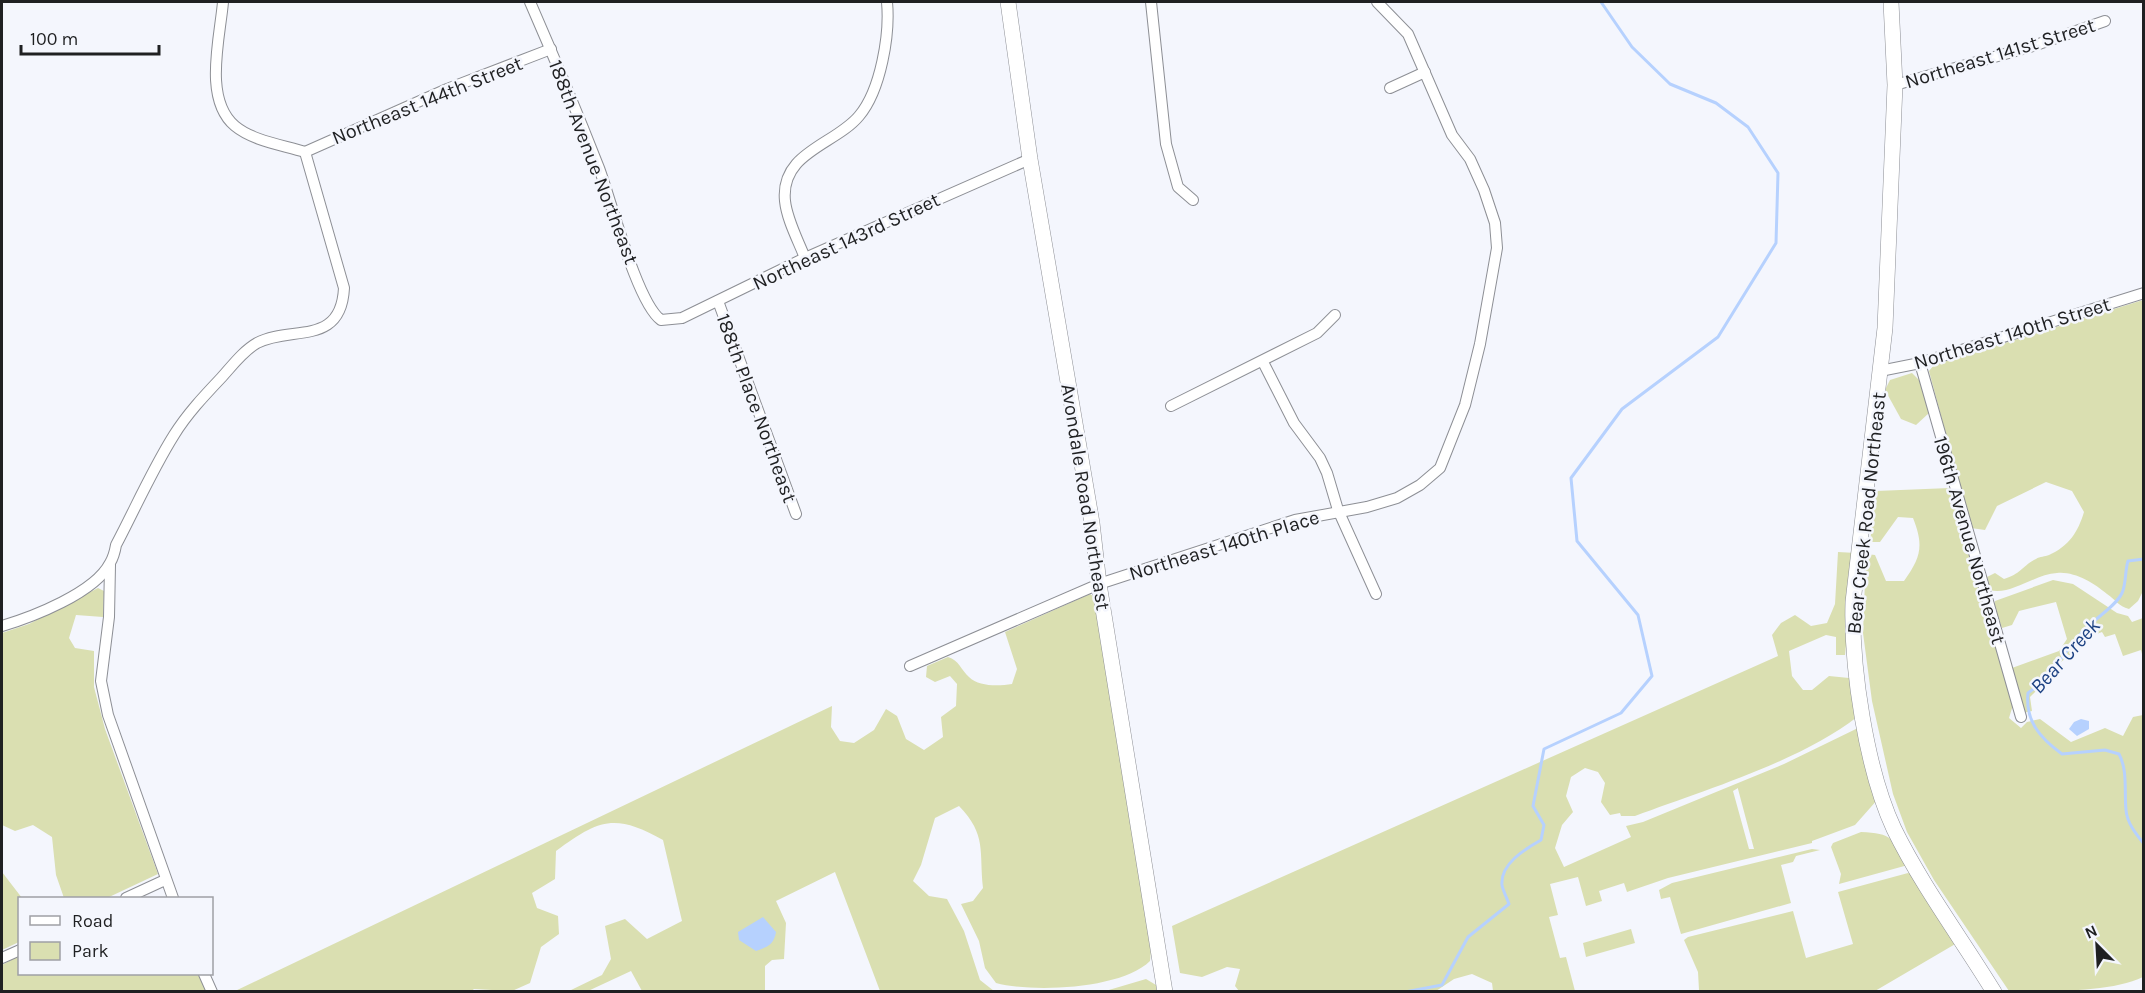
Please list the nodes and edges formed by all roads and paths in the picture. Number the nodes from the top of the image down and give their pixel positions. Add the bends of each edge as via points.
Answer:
1 (223, 2) edge
2 (530, 2) edge
3 (887, 2) edge
4 (1008, 2) edge
5 (1151, 2) edge
6 (1377, 2) edge
7 (1891, 2) edge
8 (2105, 21) dead end
9 (551, 50) junction
10 (1425, 72) junction
11 (1895, 86) junction
12 (1390, 88) dead end
13 (305, 152) junction
14 (1030, 159) junction
15 (1193, 200) dead end
16 (805, 258) junction
17 (2144, 293) edge
18 (718, 301) junction
19 (1335, 315) dead end
20 (661, 320) joint
21 (1263, 362) junction
22 (1920, 363) junction
23 (1880, 371) junction
24 (1171, 406) dead end
25 (1338, 510) junction
26 (796, 514) dead end
27 (110, 565) junction
28 (1099, 584) junction
29 (1376, 594) dead end
30 (2, 626) edge
31 (910, 666) dead end
32 (2021, 717) dead end
33 (165, 880) junction
34 (128, 897) edge
35 (173, 897) edge
36 (18, 951) edge
37 (2, 958) edge
38 (204, 975) edge
39 (212, 992) edge
40 (1165, 992) edge
41 (1994, 992) edge

1 - 13 street via 216,81 225,115 251,135
2 - 9 street, 188th Avenue Northeast
3 - 16 street via 887,40 871,96 849,126 806,153 792,170 786,186 785,202
4 - 14 street, Avondale Road Northeast
5 - 15 street via 1166,144 1178,187
6 - 10 street, Northeast 140th Place via 1408,34
7 - 11 street, Bear Creek Road Northeast
8 - 11 street, Northeast 141st Street
9 - 13 street, Northeast 144th Street via 447,89
9 - 20 street, 188th Avenue Northeast via 599,168 642,291
10 - 12 street
10 - 25 street, Northeast 140th Place via 1452,135 1470,159 1495,223 1497,248 1490,293 1465,405 1440,468 1420,485 1387,501
11 - 23 street, Bear Creek Road Northeast
13 - 27 street via 344,288 343,303 325,326 257,344 238,358 192,410 163,455
14 - 16 street, Northeast 143rd Street
14 - 28 street, Avondale Road Northeast
16 - 18 street, Northeast 143rd Street
17 - 22 street, Northeast 140th Street
18 - 20 street, Northeast 143rd Street via 682,318
18 - 26 street, 188th Place Northeast
19 - 21 street via 1317,333
21 - 24 street
21 - 25 street via 1294,423 1320,458
22 - 23 street, Northeast 140th Street
22 - 32 street, 196th Avenue Northeast
23 - 41 street, Bear Creek Road Northeast via 1852,639 1870,750 1894,828
25 - 28 street, Northeast 140th Place via 1295,520
25 - 29 street
27 - 30 street via 71,597
27 - 33 street via 109,617 101,681 108,715
28 - 31 street, Northeast 140th Place
28 - 40 street, Avondale Road Northeast
33 - 34 street
33 - 35 street
36 - 37 street
38 - 39 street

